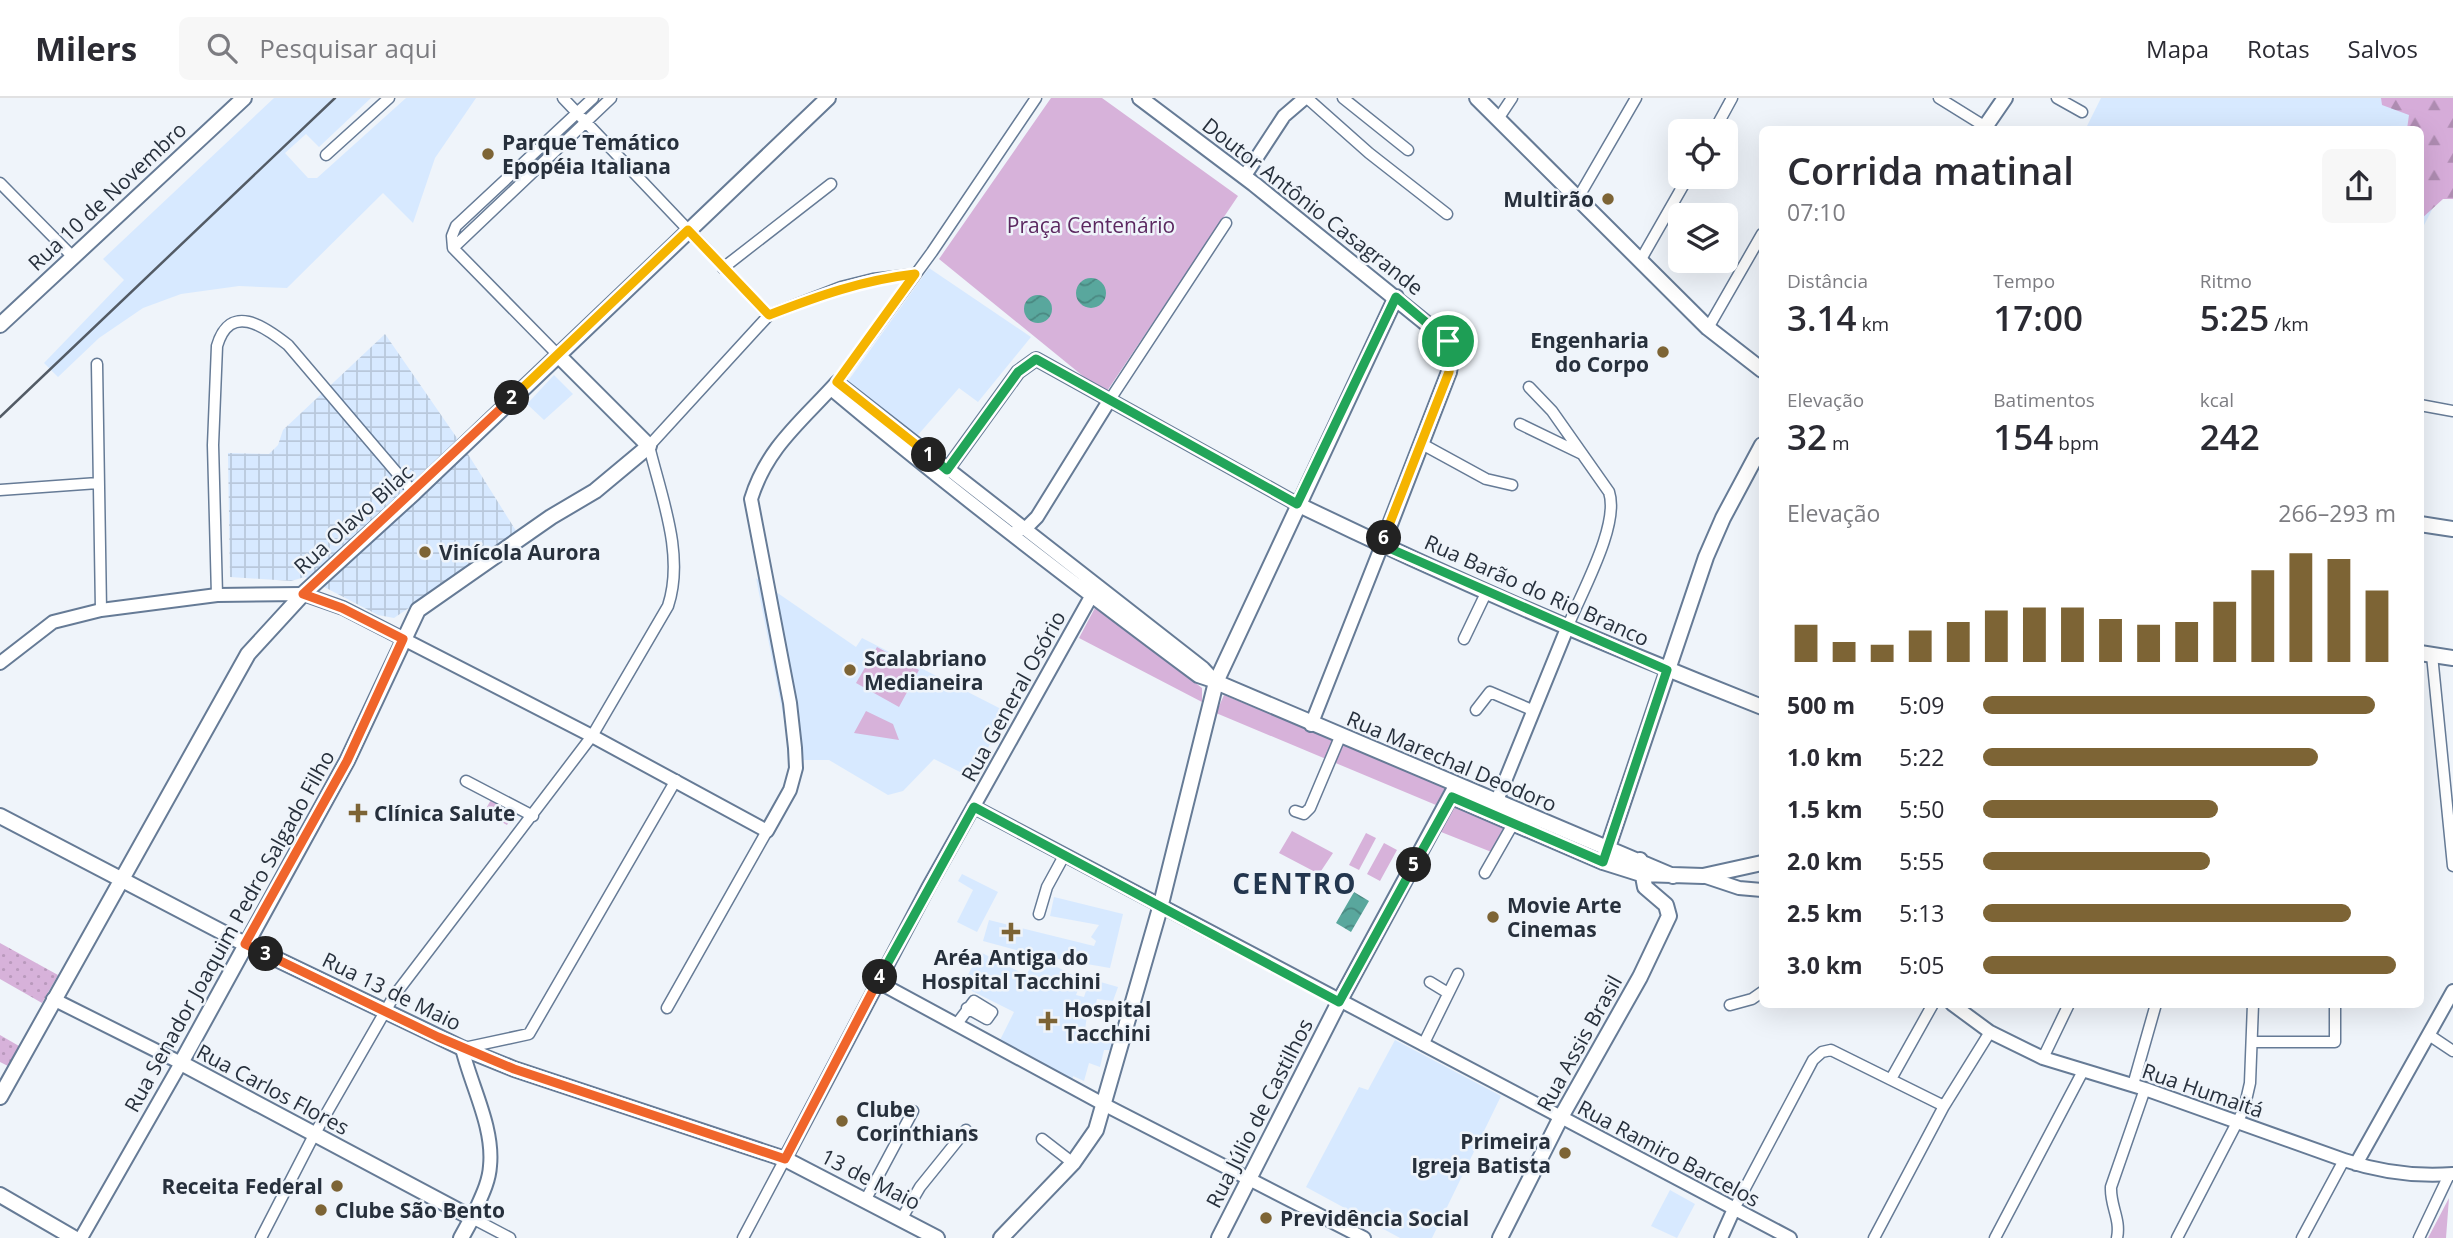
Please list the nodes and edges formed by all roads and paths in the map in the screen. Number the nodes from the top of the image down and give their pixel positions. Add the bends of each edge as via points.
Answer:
1 (244, 98) edge
2 (389, 98) edge
3 (563, 98) edge
4 (593, 98) edge
5 (611, 98) edge
6 (1036, 98) edge
7 (1140, 98) edge
8 (1306, 98) edge
9 (1343, 98) edge
10 (1477, 98) edge
11 (1511, 98) edge
12 (1636, 98) edge
13 (1732, 98) edge
14 (1939, 98) edge
15 (2005, 98) edge
16 (2057, 98) edge
17 (823, 100) edge
18 (577, 112) junction
19 (2082, 112) dead end
20 (1498, 119) junction
21 (1721, 119) edge
22 (586, 121) junction
23 (1983, 126) edge
24 (1987, 126) edge
25 (1408, 150) dead end
26 (326, 155) dead end
27 (1244, 177) junction
28 (831, 184) dead end
29 (2, 189) edge
30 (1681, 189) edge
31 (488, 195) junction
32 (1578, 198) junction
33 (498, 205) junction
34 (1447, 214) dead end
35 (1226, 223) dead end
36 (688, 230) junction
37 (1759, 239) edge
38 (453, 247) junction
39 (72, 256) junction
40 (1640, 261) junction
41 (723, 268) junction
42 (915, 274) junction
43 (1396, 297) junction
44 (769, 315) junction
45 (0, 325) edge
46 (1708, 328) junction
47 (557, 354) junction
48 (97, 365) dead end
49 (1759, 368) edge
50 (834, 386) junction
51 (1528, 387) dead end
52 (1109, 401) junction
53 (2424, 406) edge
54 (2453, 411) edge
55 (1520, 424) dead end
56 (1422, 444) junction
57 (649, 446) junction
58 (1759, 451) edge
59 (1582, 455) junction
60 (944, 475) junction
61 (98, 483) junction
62 (1512, 485) dead end
63 (0, 490) edge
64 (414, 493) junction
65 (1297, 504) junction
66 (2424, 525) edge
67 (999, 526) junction
68 (1025, 529) junction
69 (2453, 529) edge
70 (1382, 545) junction
71 (1093, 591) junction
72 (1487, 591) junction
73 (217, 594) junction
74 (303, 594) junction
75 (101, 610) junction
76 (1567, 626) junction
77 (403, 639) junction
78 (1464, 639) dead end
79 (2426, 654) edge
80 (2453, 658) edge
81 (1, 662) edge
82 (1667, 670) junction
83 (1209, 680) junction
84 (1759, 706) edge
85 (1476, 710) dead end
86 (1532, 710) junction
87 (1311, 725) junction
88 (592, 736) junction
89 (1340, 737) junction
90 (466, 780) dead end
91 (676, 780) junction
92 (1454, 792) junction
93 (1496, 803) junction
94 (974, 807) junction
95 (1295, 811) dead end
96 (0, 816) edge
97 (533, 816) junction
98 (1513, 824) junction
99 (767, 831) junction
100 (1065, 854) junction
101 (1605, 855) junction
102 (1759, 864) edge
103 (2453, 866) edge
104 (1641, 867) junction
105 (1485, 873) dead end
106 (1703, 876) junction
107 (120, 879) junction
108 (1759, 890) edge
109 (1160, 908) junction
110 (1038, 914) dead end
111 (245, 944) junction
112 (1458, 974) dead end
113 (878, 982) junction
114 (1430, 982) dead end
115 (2453, 991) edge
116 (1448, 993) junction
117 (1759, 994) edge
118 (53, 999) junction
119 (1339, 1002) junction
120 (1730, 1004) dead end
121 (667, 1008) dead end
122 (967, 1008) dead end
123 (1931, 1008) edge
124 (1957, 1008) edge
125 (2067, 1008) edge
126 (2155, 1008) edge
127 (2253, 1008) edge
128 (2336, 1008) edge
129 (384, 1011) junction
130 (956, 1025) junction
131 (1990, 1032) junction
132 (2426, 1040) junction
133 (2252, 1042) junction
134 (1423, 1045) junction
135 (462, 1048) junction
136 (2453, 1051) edge
137 (2043, 1058) junction
138 (181, 1063) junction
139 (2083, 1071) junction
140 (1891, 1079) junction
141 (2139, 1087) junction
142 (0, 1097) edge
143 (1105, 1105) junction
144 (1944, 1106) junction
145 (913, 1111) dead end
146 (1561, 1117) junction
147 (2238, 1121) junction
148 (966, 1130) dead end
149 (314, 1135) junction
150 (1042, 1139) dead end
151 (785, 1159) junction
152 (2350, 1162) junction
153 (1073, 1163) junction
154 (2451, 1175) edge
155 (1250, 1179) junction
156 (0, 1195) edge
157 (866, 1199) junction
158 (1734, 1209) junction
159 (472, 1218) junction
160 (902, 1218) junction
161 (74, 1238) edge
162 (80, 1238) edge
163 (261, 1238) edge
164 (461, 1238) edge
165 (510, 1238) edge
166 (743, 1238) edge
167 (937, 1238) edge
168 (1001, 1238) edge
169 (1219, 1238) edge
170 (1364, 1238) edge
171 (1500, 1238) edge
172 (1721, 1238) edge
173 (1790, 1238) edge
174 (1874, 1238) edge
175 (1995, 1238) edge
176 (2117, 1238) edge
177 (2177, 1238) edge
178 (2302, 1238) edge
179 (2419, 1238) edge

1 - 39 main road, Rua 10 de Novembro
2 - 26 street
3 - 18 street
4 - 18 street
5 - 22 street
6 - 42 street
7 - 27 main road, Doutor Antônio Casagrande
8 - 27 street via 1284,116
8 - 34 street
9 - 25 street
10 - 20 main road
11 - 20 street
12 - 32 street
13 - 21 street
14 - 23 street
15 - 24 main road
16 - 19 street
17 - 36 main road, Rua Olavo Bilac
18 - 22 street
18 - 31 street
20 - 32 main road
22 - 33 street
22 - 36 street
27 - 43 main road, Doutor Antônio Casagrande
28 - 41 street
29 - 39 street
30 - 40 street
31 - 33 street
31 - 38 street via 456,226
32 - 40 main road
33 - 38 street
35 - 52 street
36 - 41 street
36 - 47 main road, Rua Olavo Bilac
37 - 46 street
38 - 47 street
39 - 45 main road, Rua 10 de Novembro
40 - 46 main road
41 - 44 street
42 - 44 street via 841,287
42 - 50 street
43 - 56 main road, Doutor Antônio Casagrande via 1441,333 1452,353
43 - 65 main road
44 - 57 street
46 - 49 main road
47 - 57 main road
47 - 64 main road, Rua Olavo Bilac
48 - 61 street
50 - 60 street
50 - 99 street via 773,449 751,499 790,704 796,768 790,790
51 - 59 street via 1552,411
52 - 60 street, Rua Barão do Rio Branco via 1042,361 1030,361
52 - 65 street, Rua Barão do Rio Branco
52 - 68 street
53 - 54 street
55 - 59 street
56 - 62 street via 1486,479
56 - 70 main road
57 - 77 main road, Rua Senador Joaquim Pedro Salgado Filho via 595,491 433,596 418,610
57 - 88 street via 675,560 675,584 668,606
58 - 82 main road via 1714,537
59 - 76 street via 1613,505 1609,526
60 - 67 street
60 - 68 street
61 - 63 street
61 - 75 street
64 - 73 street via 288,345 267,328 247,320 230,324 221,332 217,346 213,445
64 - 74 main road, Rua Olavo Bilac
65 - 70 main road, Rua Barão do Rio Branco
65 - 83 main road
66 - 69 main road
67 - 68 street
67 - 71 street
68 - 71 street
70 - 72 main road, Rua Barão do Rio Branco
70 - 87 street
71 - 83 street via 1203,668
71 - 94 street, Rua General Osório
72 - 76 main road, Rua Barão do Rio Branco
72 - 78 street
73 - 74 street
73 - 75 street
74 - 77 street
74 - 107 main road, Rua Olavo Bilac via 248,654
75 - 81 street via 53,622
76 - 82 main road, Rua Barão do Rio Branco
76 - 86 street
77 - 88 street
77 - 111 main road, Rua Senador Joaquim Pedro Salgado Filho via 347,761
79 - 80 main road
79 - 103 street
82 - 84 main road, Rua Barão do Rio Branco
82 - 101 main road
83 - 87 main road, Rua Marechal Deodoro
83 - 109 main road
85 - 86 street via 1490,692
86 - 93 street
87 - 89 main road, Rua Marechal Deodoro
88 - 91 street
88 - 97 street
89 - 92 main road, Rua Marechal Deodoro
89 - 95 street via 1310,808 1304,814
90 - 97 street
91 - 99 street
91 - 135 street via 529,1034
92 - 93 main road, Rua Marechal Deodoro
92 - 98 main road, Rua Marechal Deodoro
92 - 119 main road, Rua Júlio de Castilhos
93 - 101 main road, Rua Marechal Deodoro
94 - 100 street, Rua Ramiro Barcelos
94 - 113 street, Rua General Osório
96 - 107 main road, Rua 13 de Maio
97 - 129 street
98 - 101 main road, Rua Marechal Deodoro
98 - 105 street
99 - 121 street
100 - 109 street, Rua Ramiro Barcelos
100 - 110 street
101 - 104 main road, Rua Marechal Deodoro
102 - 106 main road, Rua Marechal Deodoro
104 - 106 main road, Rua Marechal Deodoro via 1673,876
104 - 146 main road, Rua Assis Brasil via 1647,891 1666,905 1669,916
106 - 108 street
107 - 111 main road, Rua 13 de Maio
107 - 118 main road, Rua Olavo Bilac
109 - 119 street, Rua Ramiro Barcelos
109 - 143 main road
111 - 129 main road, Rua 13 de Maio
111 - 138 main road, Rua Senador Joaquim Pedro Salgado Filho
112 - 116 street
113 - 130 street
113 - 151 street, Rua General Osório
114 - 116 street
115 - 132 street
116 - 134 street
117 - 120 street
118 - 138 street, Rua Carlos Flores
118 - 142 main road, Rua Olavo Bilac
119 - 134 street, Rua Ramiro Barcelos
119 - 155 main road, Rua Júlio de Castilhos
122 - 130 street
123 - 140 street
124 - 131 street, Rua Humaitá
125 - 137 street
126 - 141 street
127 - 133 street
128 - 133 street via 2335,1042
129 - 135 main road, Rua 13 de Maio
129 - 149 street
130 - 143 street
131 - 137 street, Rua Humaitá
131 - 144 street
132 - 136 street
132 - 152 street
133 - 147 street via 2250,1083
134 - 146 street, Rua Ramiro Barcelos
135 - 151 main road, Rua 13 de Maio
135 - 159 street via 490,1144 491,1167
137 - 139 street, Rua Humaitá
138 - 149 main road, Rua Carlos Flores
138 - 162 street, Rua Senador Joaquim Pedro Salgado Filho
139 - 141 street, Rua Humaitá
139 - 175 street
140 - 144 street
140 - 158 street via 1831,1050 1822,1052 1814,1059
141 - 147 street, Rua Humaitá
141 - 176 street via 2111,1187 2119,1222
143 - 153 main road via 1096,1130
143 - 155 street
144 - 174 street
145 - 157 street
146 - 158 street, Rua Ramiro Barcelos
146 - 171 main road, Rua Assis Brasil
147 - 152 street, Rua Humaitá
147 - 177 street
148 - 160 street via 920,1187
149 - 159 main road, Rua Carlos Flores
149 - 163 street
150 - 153 street
151 - 157 main road, 13 de Maio
151 - 166 street
152 - 154 street, Rua Humaitá via 2412,1175
152 - 178 street
153 - 168 main road
154 - 179 street
155 - 169 main road, Rua Júlio de Castilhos
155 - 170 street
156 - 161 main road
157 - 160 main road, 13 de Maio
158 - 172 street
158 - 173 street, Rua Ramiro Barcelos
159 - 164 main road
159 - 165 street
160 - 167 main road, 13 de Maio

